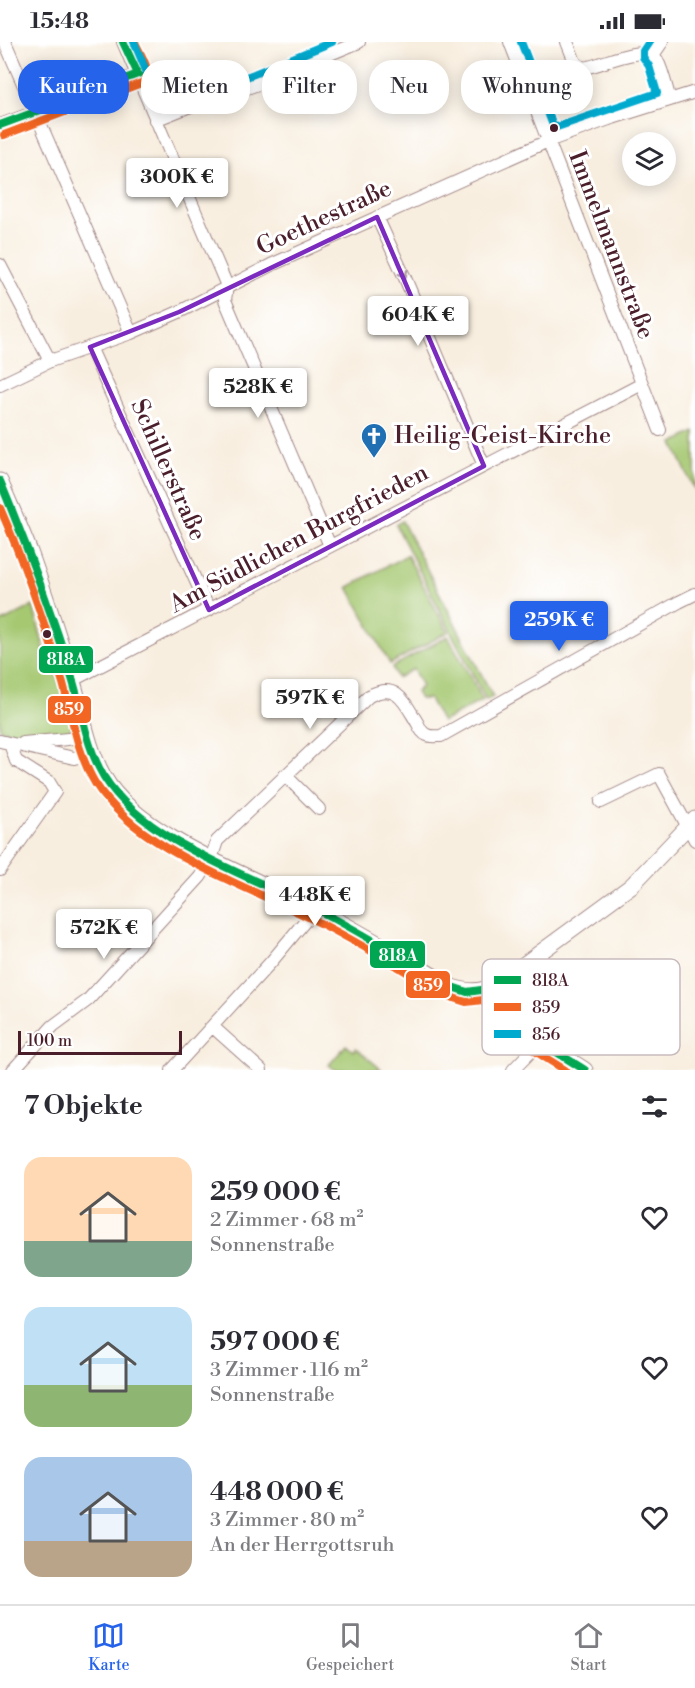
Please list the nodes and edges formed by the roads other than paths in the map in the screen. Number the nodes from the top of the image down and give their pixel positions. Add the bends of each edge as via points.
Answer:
1 (5, 42) edge
2 (123, 42) edge
3 (359, 42) edge
4 (510, 42) edge
5 (567, 42) edge
6 (662, 42) edge
7 (653, 55) junction
8 (18, 71) edge
9 (138, 74) junction
10 (129, 77) edge
11 (695, 92) edge
12 (670, 100) junction
13 (28, 114) edge
14 (37, 114) edge
15 (155, 120) junction
16 (0, 125) edge
17 (548, 141) junction
18 (377, 217) junction
19 (0, 265) edge
20 (227, 286) junction
21 (131, 333) junction
22 (90, 347) junction
23 (50, 361) junction
24 (642, 384) junction
25 (0, 385) edge
26 (660, 430) dead end
27 (484, 466) junction
28 (0, 481) edge
29 (330, 546) junction
30 (695, 594) edge
31 (209, 610) junction
32 (73, 680) junction
33 (88, 734) junction
34 (5, 743) edge
35 (93, 753) junction
36 (285, 774) junction
37 (601, 802) dead end
38 (319, 809) dead end
39 (691, 823) edge
40 (695, 840) edge
41 (211, 859) junction
42 (0, 870) edge
43 (315, 909) junction
44 (533, 959) edge
45 (482, 990) edge
46 (213, 1027) junction
47 (527, 1055) edge
48 (562, 1055) edge
49 (13, 1070) edge
50 (172, 1070) edge
51 (261, 1070) edge
52 (513, 1070) edge
53 (585, 1070) edge

1 - 8 street
2 - 9 street
3 - 15 street via 258,84
4 - 17 street, Immelmannstraße
5 - 7 street via 574,62 583,68 633,51 644,50
6 - 7 street
7 - 12 street
9 - 10 street
9 - 15 street
11 - 12 street, Goethestraße
12 - 17 street, Goethestraße
13 - 16 street
14 - 21 street
15 - 20 street
17 - 18 street, Goethestraße
17 - 24 street, Immelmannstraße
18 - 20 street, Goethestraße
18 -> 27 street
19 - 23 street
20 - 21 street, Goethestraße
20 - 29 street via 225,300
21 - 22 street, Goethestraße
22 - 23 street, Goethestraße
22 - 31 street, Schillerstraße
23 - 25 street, Goethestraße
24 - 26 street, Immelmannstraße
24 - 27 street, Am Südlichen Burgfrieden
27 - 29 street, Am Südlichen Burgfrieden
28 - 32 street via 30,551
29 - 31 street, Am Südlichen Burgfrieden
30 - 36 street via 441,736 423,733 403,700 394,692 380,690
31 - 32 street, Am Südlichen Burgfrieden
32 - 33 street
33 - 34 street
33 - 35 street
34 - 35 street via 74,758
34 - 42 street via 16,761 49,782 55,792
35 - 41 street via 104,778 134,813
36 - 38 street
36 - 41 street via 217,841
37 - 39 street via 659,774
39 - 40 street
39 - 44 street via 631,886
41 - 43 street
41 - 49 street via 200,877 88,1000 53,1026
43 - 45 street via 452,987 467,992
43 - 46 street
46 - 50 street
46 - 51 street
47 - 52 street
48 - 53 street

